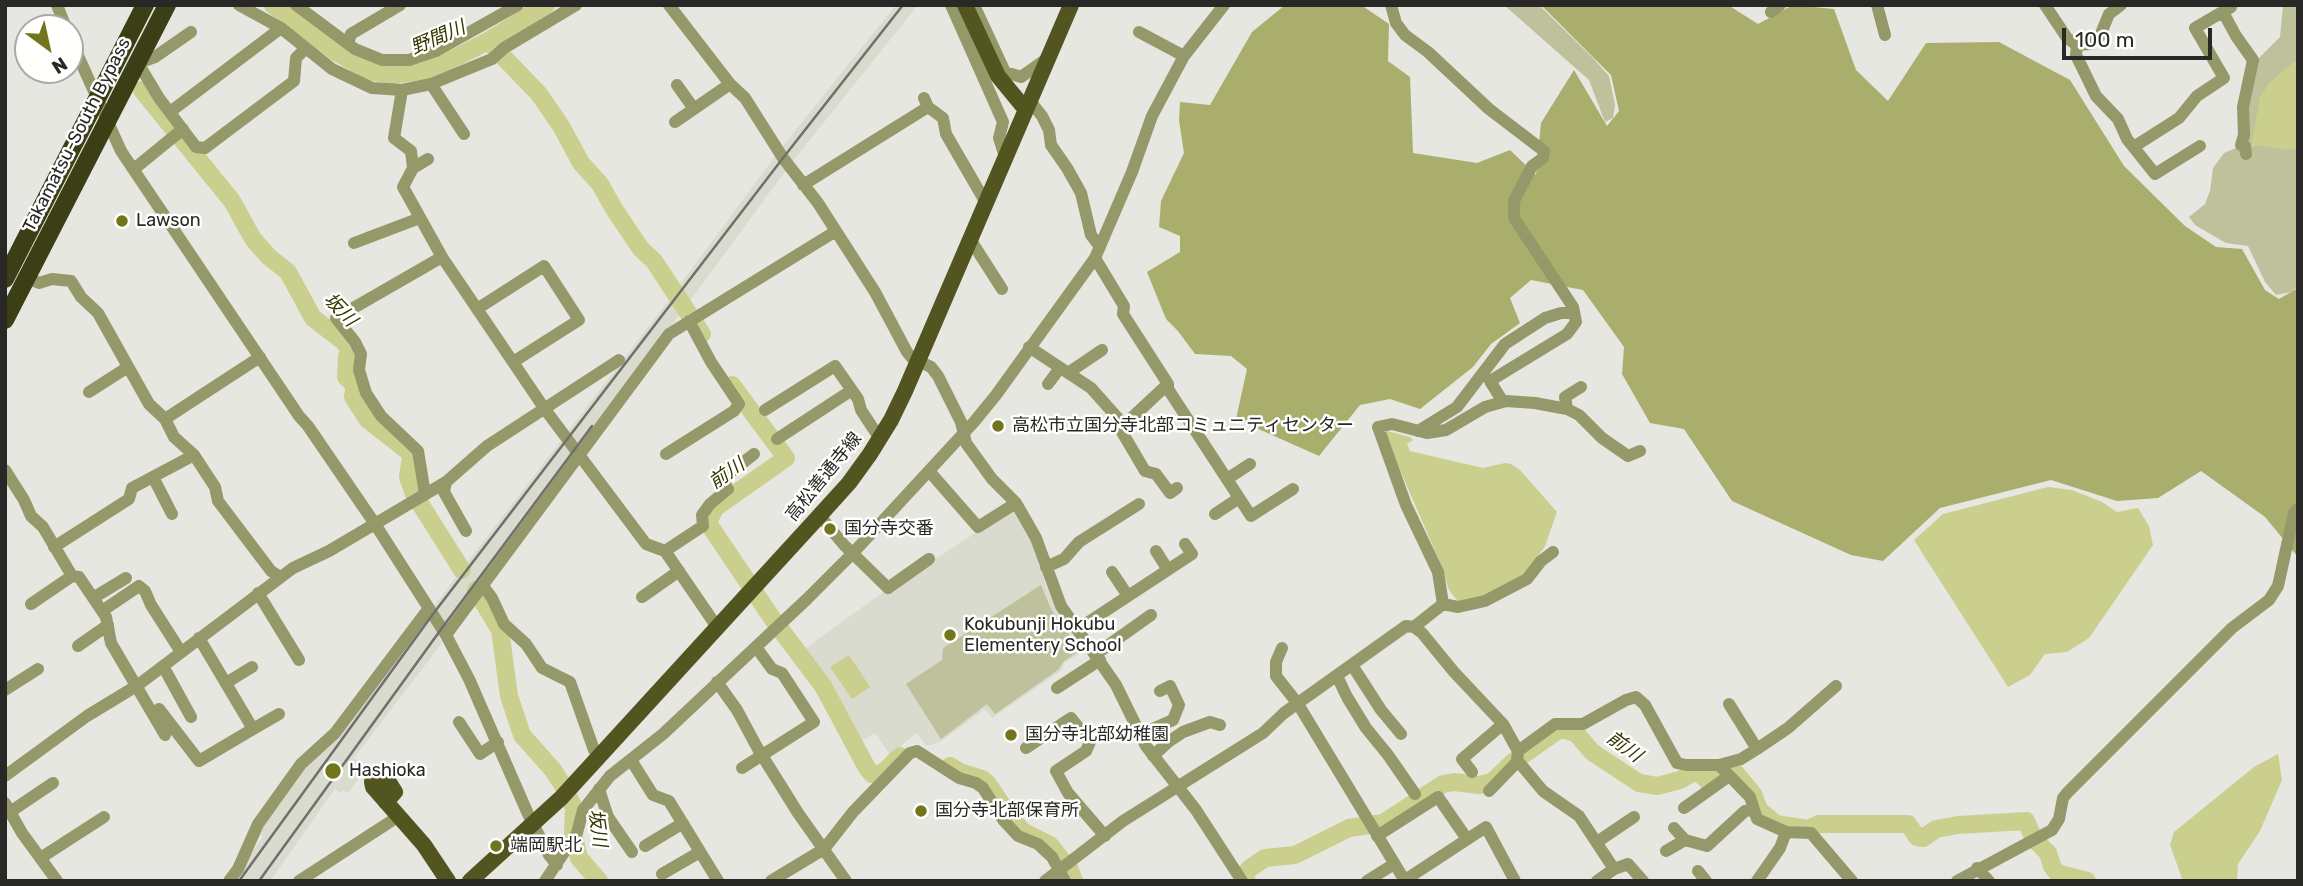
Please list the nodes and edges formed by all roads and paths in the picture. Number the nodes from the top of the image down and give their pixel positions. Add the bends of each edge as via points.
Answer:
1 (145, 5) edge
2 (167, 5) edge
3 (239, 5) edge
4 (296, 5) edge
5 (400, 5) edge
6 (518, 5) edge
7 (576, 5) edge
8 (669, 5) edge
9 (951, 5) edge
10 (965, 5) edge
11 (974, 5) edge
12 (1071, 5) edge
13 (1224, 5) edge
14 (1391, 5) edge
15 (1877, 5) edge
16 (2045, 5) edge
17 (2121, 5) edge
18 (281, 28) junction
19 (191, 32) dead end
20 (1139, 32) dead end
21 (1885, 35) dead end
22 (348, 43) junction
23 (2077, 45) junction
24 (306, 48) junction
25 (1184, 55) junction
26 (1048, 58) junction
27 (138, 63) junction
28 (84, 69) edge
29 (431, 84) junction
30 (730, 84) junction
31 (677, 85) dead end
32 (402, 90) junction
33 (97, 98) junction
34 (1028, 105) junction
35 (694, 109) junction
36 (170, 112) junction
37 (675, 122) dead end
38 (107, 123) junction
39 (178, 133) junction
40 (464, 134) dead end
41 (2135, 146) junction
42 (2200, 146) dead end
43 (2246, 154) dead end
44 (1005, 157) junction
45 (428, 159) dead end
46 (412, 168) junction
47 (134, 169) junction
48 (803, 185) junction
49 (986, 203) junction
50 (420, 218) junction
51 (836, 230) junction
52 (970, 239) junction
53 (354, 243) dead end
54 (1098, 252) junction
55 (442, 257) junction
56 (27, 278) junction
57 (5, 279) edge
58 (1002, 289) dead end
59 (477, 309) junction
60 (1574, 313) junction
61 (5, 320) edge
62 (689, 321) junction
63 (1029, 347) junction
64 (1102, 350) dead end
65 (260, 357) junction
66 (619, 360) dead end
67 (918, 360) junction
68 (513, 362) junction
69 (128, 367) junction
70 (1064, 370) junction
71 (1048, 384) dead end
72 (1168, 384) junction
73 (1581, 387) dead end
74 (852, 390) junction
75 (89, 391) dead end
76 (1503, 402) junction
77 (544, 408) junction
78 (1567, 409) junction
79 (765, 410) dead end
80 (165, 419) junction
81 (1124, 425) junction
82 (1418, 431) junction
83 (964, 432) junction
84 (777, 439) dead end
85 (880, 439) junction
86 (1640, 451) dead end
87 (666, 454) dead end
88 (754, 454) dead end
89 (194, 455) junction
90 (580, 455) junction
91 (1250, 464) dead end
92 (5, 470) edge
93 (929, 471) junction
94 (153, 477) junction
95 (1227, 479) junction
96 (446, 482) junction
97 (1293, 489) dead end
98 (1169, 493) dead end
99 (420, 497) junction
100 (1239, 498) junction
101 (1016, 503) junction
102 (1139, 504) dead end
103 (2298, 509) edge
104 (172, 514) dead end
105 (1215, 514) dead end
106 (820, 516) junction
107 (375, 524) junction
108 (466, 531) dead end
109 (1185, 544) dead end
110 (54, 547) junction
111 (665, 551) junction
112 (1156, 551) dead end
113 (1553, 552) dead end
114 (853, 553) junction
115 (929, 559) dead end
116 (1046, 567) junction
117 (1168, 570) junction
118 (679, 571) junction
119 (1112, 572) dead end
120 (72, 576) junction
121 (280, 577) junction
122 (126, 578) dead end
123 (483, 586) junction
124 (258, 593) junction
125 (1128, 596) junction
126 (642, 597) dead end
127 (93, 598) junction
128 (31, 604) dead end
129 (1443, 604) junction
130 (429, 608) junction
131 (102, 611) junction
132 (1151, 615) dead end
133 (108, 625) junction
134 (717, 627) junction
135 (1414, 627) junction
136 (1078, 629) junction
137 (446, 635) junction
138 (200, 638) junction
139 (78, 646) dead end
140 (755, 647) junction
141 (1282, 649) dead end
142 (181, 652) junction
143 (1098, 657) junction
144 (299, 660) dead end
145 (1352, 665) junction
146 (163, 666) junction
147 (252, 667) dead end
148 (38, 669) dead end
149 (1337, 676) junction
150 (717, 682) junction
151 (141, 683) junction
152 (226, 683) junction
153 (1836, 685) dead end
154 (1057, 688) dead end
155 (5, 690) edge
156 (1160, 691) dead end
157 (1730, 703) dead end
158 (1297, 704) junction
159 (279, 714) dead end
160 (191, 717) dead end
161 (459, 722) dead end
162 (1503, 724) junction
163 (1220, 725) dead end
164 (254, 729) junction
165 (1141, 734) junction
166 (1401, 734) dead end
167 (165, 735) dead end
168 (498, 742) junction
169 (1026, 748) dead end
170 (1757, 749) junction
171 (600, 756) junction
172 (762, 756) junction
173 (1153, 756) junction
174 (1518, 756) junction
175 (631, 760) junction
176 (1719, 765) junction
177 (742, 768) dead end
178 (1472, 772) dead end
179 (5, 776) edge
180 (1729, 776) junction
181 (53, 783) dead end
182 (1179, 787) junction
183 (599, 789) junction
184 (1489, 791) dead end
185 (1415, 794) dead end
186 (386, 802) dead end
187 (8, 808) edge
188 (1684, 808) dead end
189 (1753, 810) junction
190 (399, 816) junction
191 (104, 817) dead end
192 (1634, 817) dead end
193 (683, 823) junction
194 (534, 824) junction
195 (1371, 826) junction
196 (1674, 828) dead end
197 (1786, 832) junction
198 (1105, 836) junction
199 (1467, 839) junction
200 (1685, 840) junction
201 (1597, 842) junction
202 (645, 846) dead end
203 (824, 849) junction
204 (1666, 851) dead end
205 (632, 852) dead end
206 (700, 852) junction
207 (42, 858) junction
208 (556, 864) junction
209 (1394, 864) junction
210 (1977, 868) junction
211 (1614, 869) junction
212 (662, 874) dead end
213 (1062, 875) edge
214 (1422, 876) edge
215 (52, 879) edge
216 (547, 880) edge
217 (1405, 880) edge
218 (229, 881) edge
219 (299, 881) edge
220 (448, 881) edge
221 (470, 881) edge
222 (718, 881) edge
223 (771, 881) edge
224 (846, 881) edge
225 (1045, 881) edge
226 (1242, 881) edge
227 (1367, 881) edge
228 (1515, 881) edge
229 (1597, 881) edge
230 (1643, 881) edge
231 (1757, 881) edge
232 (1852, 881) edge
233 (1957, 881) edge
234 (1990, 881) edge

1 - 33 highway, Takamatsu-South Bypass
2 - 27 highway, Takamatsu-South Bypass
3 - 18 street
4 - 22 street
5 - 22 street via 351,34
6 - 22 street via 436,51 409,60 382,60
7 - 29 street via 492,59
8 - 30 street
9 - 44 street via 1003,122 999,138
10 - 34 main road via 998,76
11 - 26 street via 1005,72 1021,77
12 - 26 main road, 高松善通寺線
13 - 25 street
14 - 60 street via 1405,35 1544,151 1514,201 1514,218
15 - 21 street
16 - 23 street
17 - 23 street via 2109,14 2100,36 2090,44
18 - 24 street
18 - 36 street
19 - 27 street
20 - 25 street
23 - 41 street via 2076,55 2096,96
24 - 32 street via 332,69 372,88
24 - 39 street via 296,58 295,81 205,148
25 - 54 street via 1152,116
26 - 34 main road, 高松善通寺線
27 - 36 street
27 - 38 highway, Takamatsu-South Bypass
28 - 33 street
29 - 32 street
29 - 40 street
30 - 35 street
30 - 48 street via 746,98
31 - 35 street
32 - 46 street via 394,138 411,151
33 - 38 street
33 - 57 highway, Takamatsu-South Bypass
34 - 44 main road, 高松善通寺線
34 - 54 street via 1042,116 1051,145 1081,193
35 - 37 street
36 - 39 street
38 - 47 street
38 - 56 highway, Takamatsu-South Bypass
39 - 47 street
41 - 42 street via 2155,174
41 - 43 street via 2179,118 2197,96 2224,78 2195,28 2227,10 2236,36 2253,60 2243,107 2241,145
44 - 49 main road, 高松善通寺線
45 - 46 street
46 - 50 street via 403,187
47 - 65 street
48 - 49 street via 926,103 943,118 946,134
48 - 51 street
49 - 52 main road, 高松善通寺線
50 - 53 street
50 - 55 street
51 - 62 street
51 - 67 street via 907,352
52 - 58 street
52 - 67 main road, 高松善通寺線
54 - 63 street
54 - 72 street via 1124,306 1123,314
55 - 59 street
55 - 99 street via 336,318 361,354 359,370 366,393 381,416 418,451
56 - 61 highway, Takamatsu-South Bypass
56 - 69 street via 39,283 71,281 98,313
59 - 68 street
59 - 68 street via 544,266 579,320
60 - 76 street via 1576,322 1567,334 1490,381
60 - 82 street via 1545,318 1505,344 1457,407
62 - 87 street via 739,404
62 - 90 street via 669,334
63 - 70 street
63 - 83 street
64 - 70 street
65 - 80 street
65 - 107 street
66 - 77 street
67 - 83 street via 938,376
67 - 85 main road, 高松善通寺線
68 - 77 street
69 - 75 street
69 - 80 street via 149,404
70 - 71 street
70 - 81 street via 1091,388
72 - 81 street
72 - 95 street
73 - 78 street via 1564,397
74 - 79 street via 835,366
74 - 84 street
74 - 85 street
76 - 78 street
76 - 82 street via 1446,429
77 - 90 street
77 - 96 street via 487,446
78 - 86 street via 1628,456
80 - 89 street via 174,437
81 - 98 street via 1122,432 1146,471 1156,474
82 - 129 street via 1392,424 1378,426 1406,505 1438,572
83 - 93 street
83 - 101 street via 979,463
85 - 106 main road, 高松善通寺線
88 - 111 street via 722,479 729,489 702,515 703,526
89 - 94 street
89 - 121 street via 215,487 218,501
90 - 111 street via 646,544
90 - 123 street
91 - 95 street
92 - 110 street
93 - 101 street via 978,527
93 - 114 street
94 - 104 street
94 - 110 street via 132,488 129,499
95 - 100 street
96 - 99 street
96 - 108 street via 444,492
97 - 100 street via 1251,516
99 - 107 street
100 - 105 street
101 - 116 street
102 - 116 street
103 - 210 street via 2278,586 2269,600 2232,628 2067,793 2052,830
106 - 114 street
106 - 134 main road, 高松善通寺線
107 - 121 street
107 - 130 street
109 - 117 street via 1192,554
110 - 120 street
111 - 118 street
112 - 117 street
113 - 129 street via 1527,579 1485,601 1458,607
114 - 115 street via 888,588
114 - 140 street
116 - 136 street via 1061,606
117 - 125 street
118 - 126 street
118 - 134 street
119 - 125 street
120 - 127 street via 79,578
120 - 128 street
121 - 124 street
122 - 127 street
123 - 137 street
123 - 171 street via 504,624 526,644 542,668 570,682
124 - 138 street
124 - 144 street
125 - 136 street
127 - 131 street
129 - 135 street
130 - 137 street
130 - 218 street via 335,733 301,764 258,824
131 - 133 street
131 - 142 street via 139,586
132 - 143 street
133 - 139 street
133 - 151 street via 111,643
134 - 171 main road, 高松善通寺線
135 - 145 street via 1406,626
135 - 162 street
136 - 143 street
137 - 168 street
138 - 142 street
138 - 152 street
140 - 150 street
140 - 172 street via 772,669 782,673 814,722
141 - 158 street via 1276,676
142 - 146 street
143 - 154 street
143 - 165 street
145 - 149 street
145 - 166 street
146 - 151 street
146 - 160 street
147 - 152 street
148 - 155 street
149 - 158 street
149 - 185 street via 1366,729
150 - 172 street
150 - 175 street
151 - 164 street via 199,761
151 - 167 street
151 - 179 street
152 - 164 street
153 - 170 street
156 - 165 street via 1170,686 1179,705 1173,720
157 - 170 street
158 - 182 street via 1263,733
158 - 195 street
159 - 164 street
161 - 168 street via 480,754
162 - 174 street
162 - 178 street via 1462,759
163 - 173 street via 1210,722 1184,732
165 - 173 street
168 - 194 street
169 - 198 street via 1071,718 1090,742 1086,751 1056,771 1068,793
170 - 176 street
171 - 194 main road, 高松善通寺線
172 - 177 street
172 - 203 street
173 - 182 street
174 - 176 street via 1555,724 1583,724 1636,697 1646,705 1677,763
174 - 184 street
174 - 201 street via 1543,791 1579,816
175 - 183 street
175 - 193 street via 653,795 669,801
176 - 180 street
180 - 188 street
180 - 189 street via 1750,797
181 - 187 street
182 - 198 street
182 - 226 street
183 - 205 street via 608,817
183 - 208 street
186 - 190 main road
187 - 207 street
189 - 197 street via 1757,818
189 - 200 street via 1745,811 1707,846
190 - 219 street
190 - 220 main road
191 - 207 street
192 - 201 street
193 - 202 street
193 - 206 street
194 - 208 street
194 - 221 main road, 高松善通寺線
195 - 199 street via 1438,797
195 - 209 street
196 - 200 street
197 - 231 street
197 - 232 street via 1811,833
198 - 213 street
199 - 214 street
199 - 228 street via 1486,827
200 - 204 street
201 - 211 street
203 - 213 street via 853,812 917,751 983,788 1004,821 1018,836 1045,850
203 - 223 street
203 - 224 street
206 - 212 street
206 - 222 street
207 - 215 street
208 - 216 street
209 - 217 street
209 - 227 street
210 - 233 street
210 - 234 street
211 - 229 street
211 - 230 street via 1628,864
213 - 225 street
214 - 217 street

